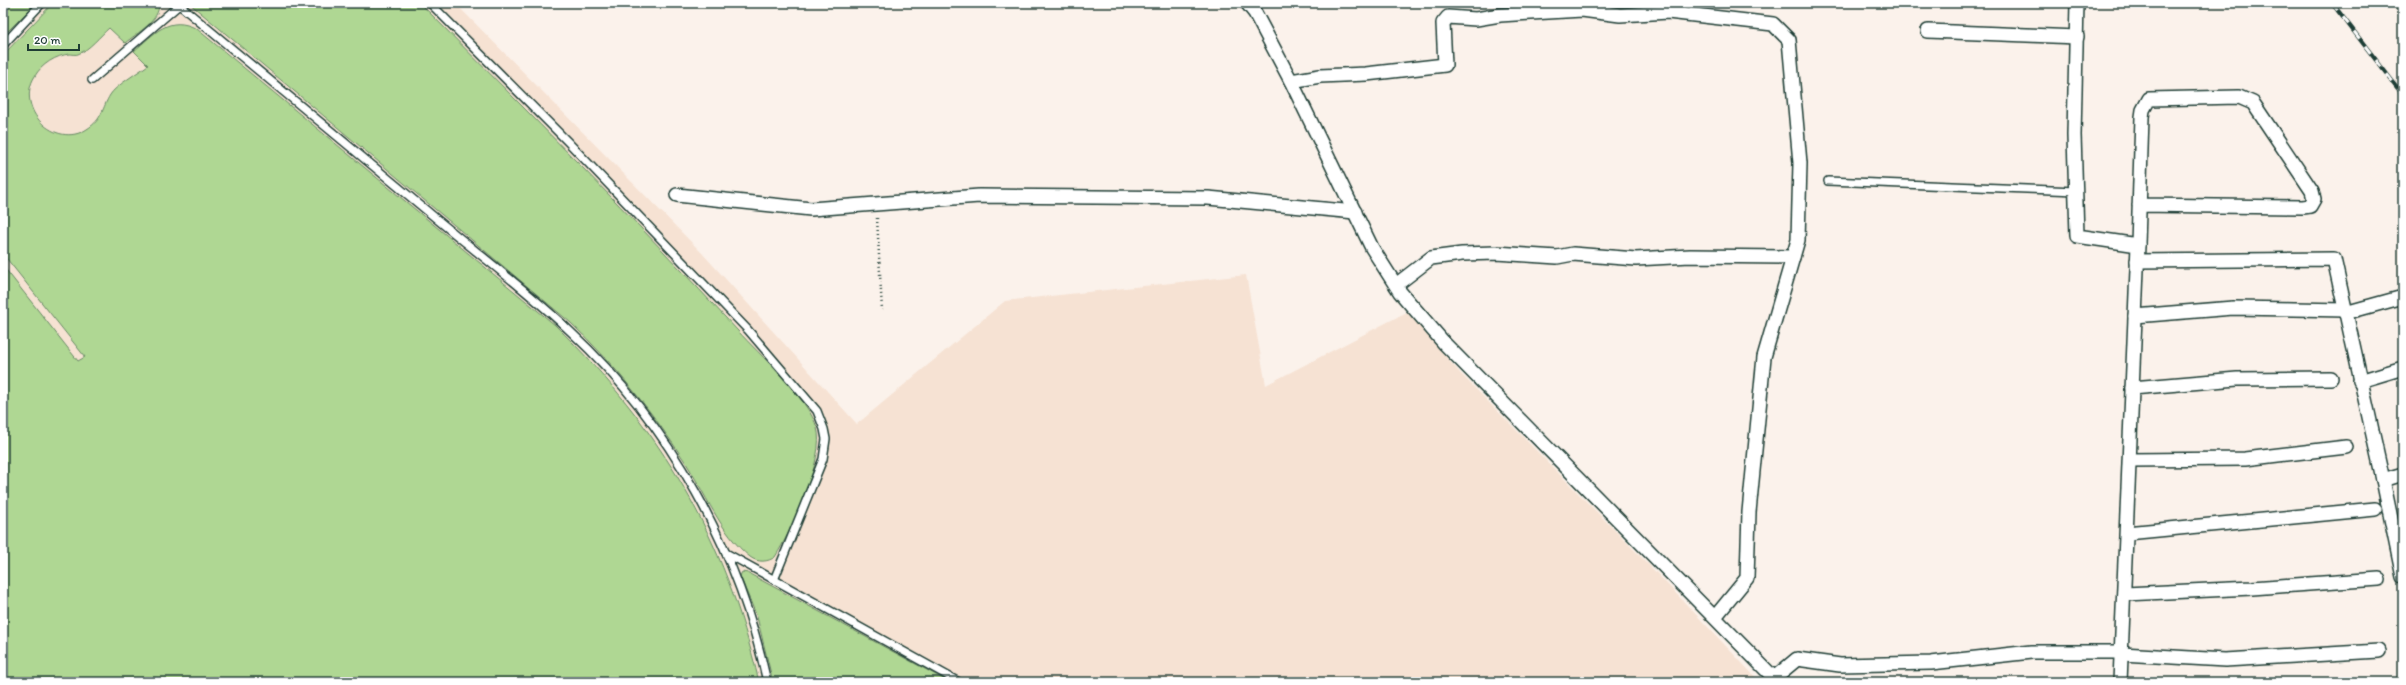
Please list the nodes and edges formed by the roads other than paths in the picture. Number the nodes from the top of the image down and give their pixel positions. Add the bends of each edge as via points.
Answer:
1 (42, 3) edge
2 (430, 3) edge
3 (1247, 3) edge
4 (2077, 3) edge
5 (178, 4) edge
6 (1928, 31) dead end
7 (2077, 37) junction
8 (3, 45) edge
9 (92, 80) dead end
10 (1291, 81) junction
11 (1828, 181) dead end
12 (2076, 191) junction
13 (677, 195) dead end
14 (2139, 205) junction
15 (1355, 212) junction
16 (2138, 245) junction
17 (1793, 258) junction
18 (2137, 260) junction
19 (1396, 285) junction
20 (2403, 297) edge
21 (2345, 311) junction
22 (2135, 316) junction
23 (2403, 368) edge
24 (2331, 378) dead end
25 (2360, 381) junction
26 (2132, 388) junction
27 (2346, 447) dead end
28 (2130, 460) junction
29 (2403, 474) edge
30 (2383, 480) junction
31 (2376, 509) dead end
32 (2399, 529) edge
33 (2127, 532) junction
34 (726, 553) junction
35 (2403, 577) edge
36 (2380, 579) dead end
37 (774, 580) junction
38 (2125, 594) junction
39 (1714, 617) junction
40 (2379, 651) dead end
41 (2122, 653) junction
42 (1776, 680) edge
43 (767, 682) edge
44 (959, 682) edge
45 (2120, 682) edge

1 - 8 lane
2 - 37 lane via 685,263 748,330 817,411 824,430 823,459
3 - 10 street via 1256,13
4 - 7 street
5 - 9 lane
5 - 34 lane via 572,333 621,384 660,435 701,501
6 - 7 street
7 - 12 street via 2074,135
10 - 15 street
10 - 17 street via 1445,65 1443,23 1448,18 1476,19 1582,10 1620,15 1668,12 1773,24 1789,40 1797,118 1800,163 1799,232
11 - 12 lane
12 - 16 street via 2077,236
13 - 15 street via 811,209 979,196 1208,198
14 - 14 street via 2142,110 2149,99 2247,99 2253,103 2312,190 2314,199 2310,206
14 - 16 street
15 - 19 street via 1372,248
16 - 18 street
17 - 19 street via 1462,254 1431,258
17 - 39 street via 1764,357 1749,512 1747,578
18 - 21 street via 2334,259
18 - 22 street
19 - 39 street via 1445,344
20 - 21 street
21 - 22 street via 2233,308
21 - 25 street
22 - 26 street
23 - 25 street
24 - 26 street via 2237,379
25 - 30 street
26 - 28 street
27 - 28 street via 2245,459
28 - 33 street
29 - 30 street
30 - 32 street
31 - 33 street
32 - 35 street
33 - 38 street
34 - 37 lane
34 - 43 lane via 753,627
36 - 38 street
37 - 44 lane
38 - 41 street
39 - 42 street
40 - 41 street via 2225,660
41 - 42 street via 2031,652 1931,663 1840,665 1797,659
41 - 45 street

